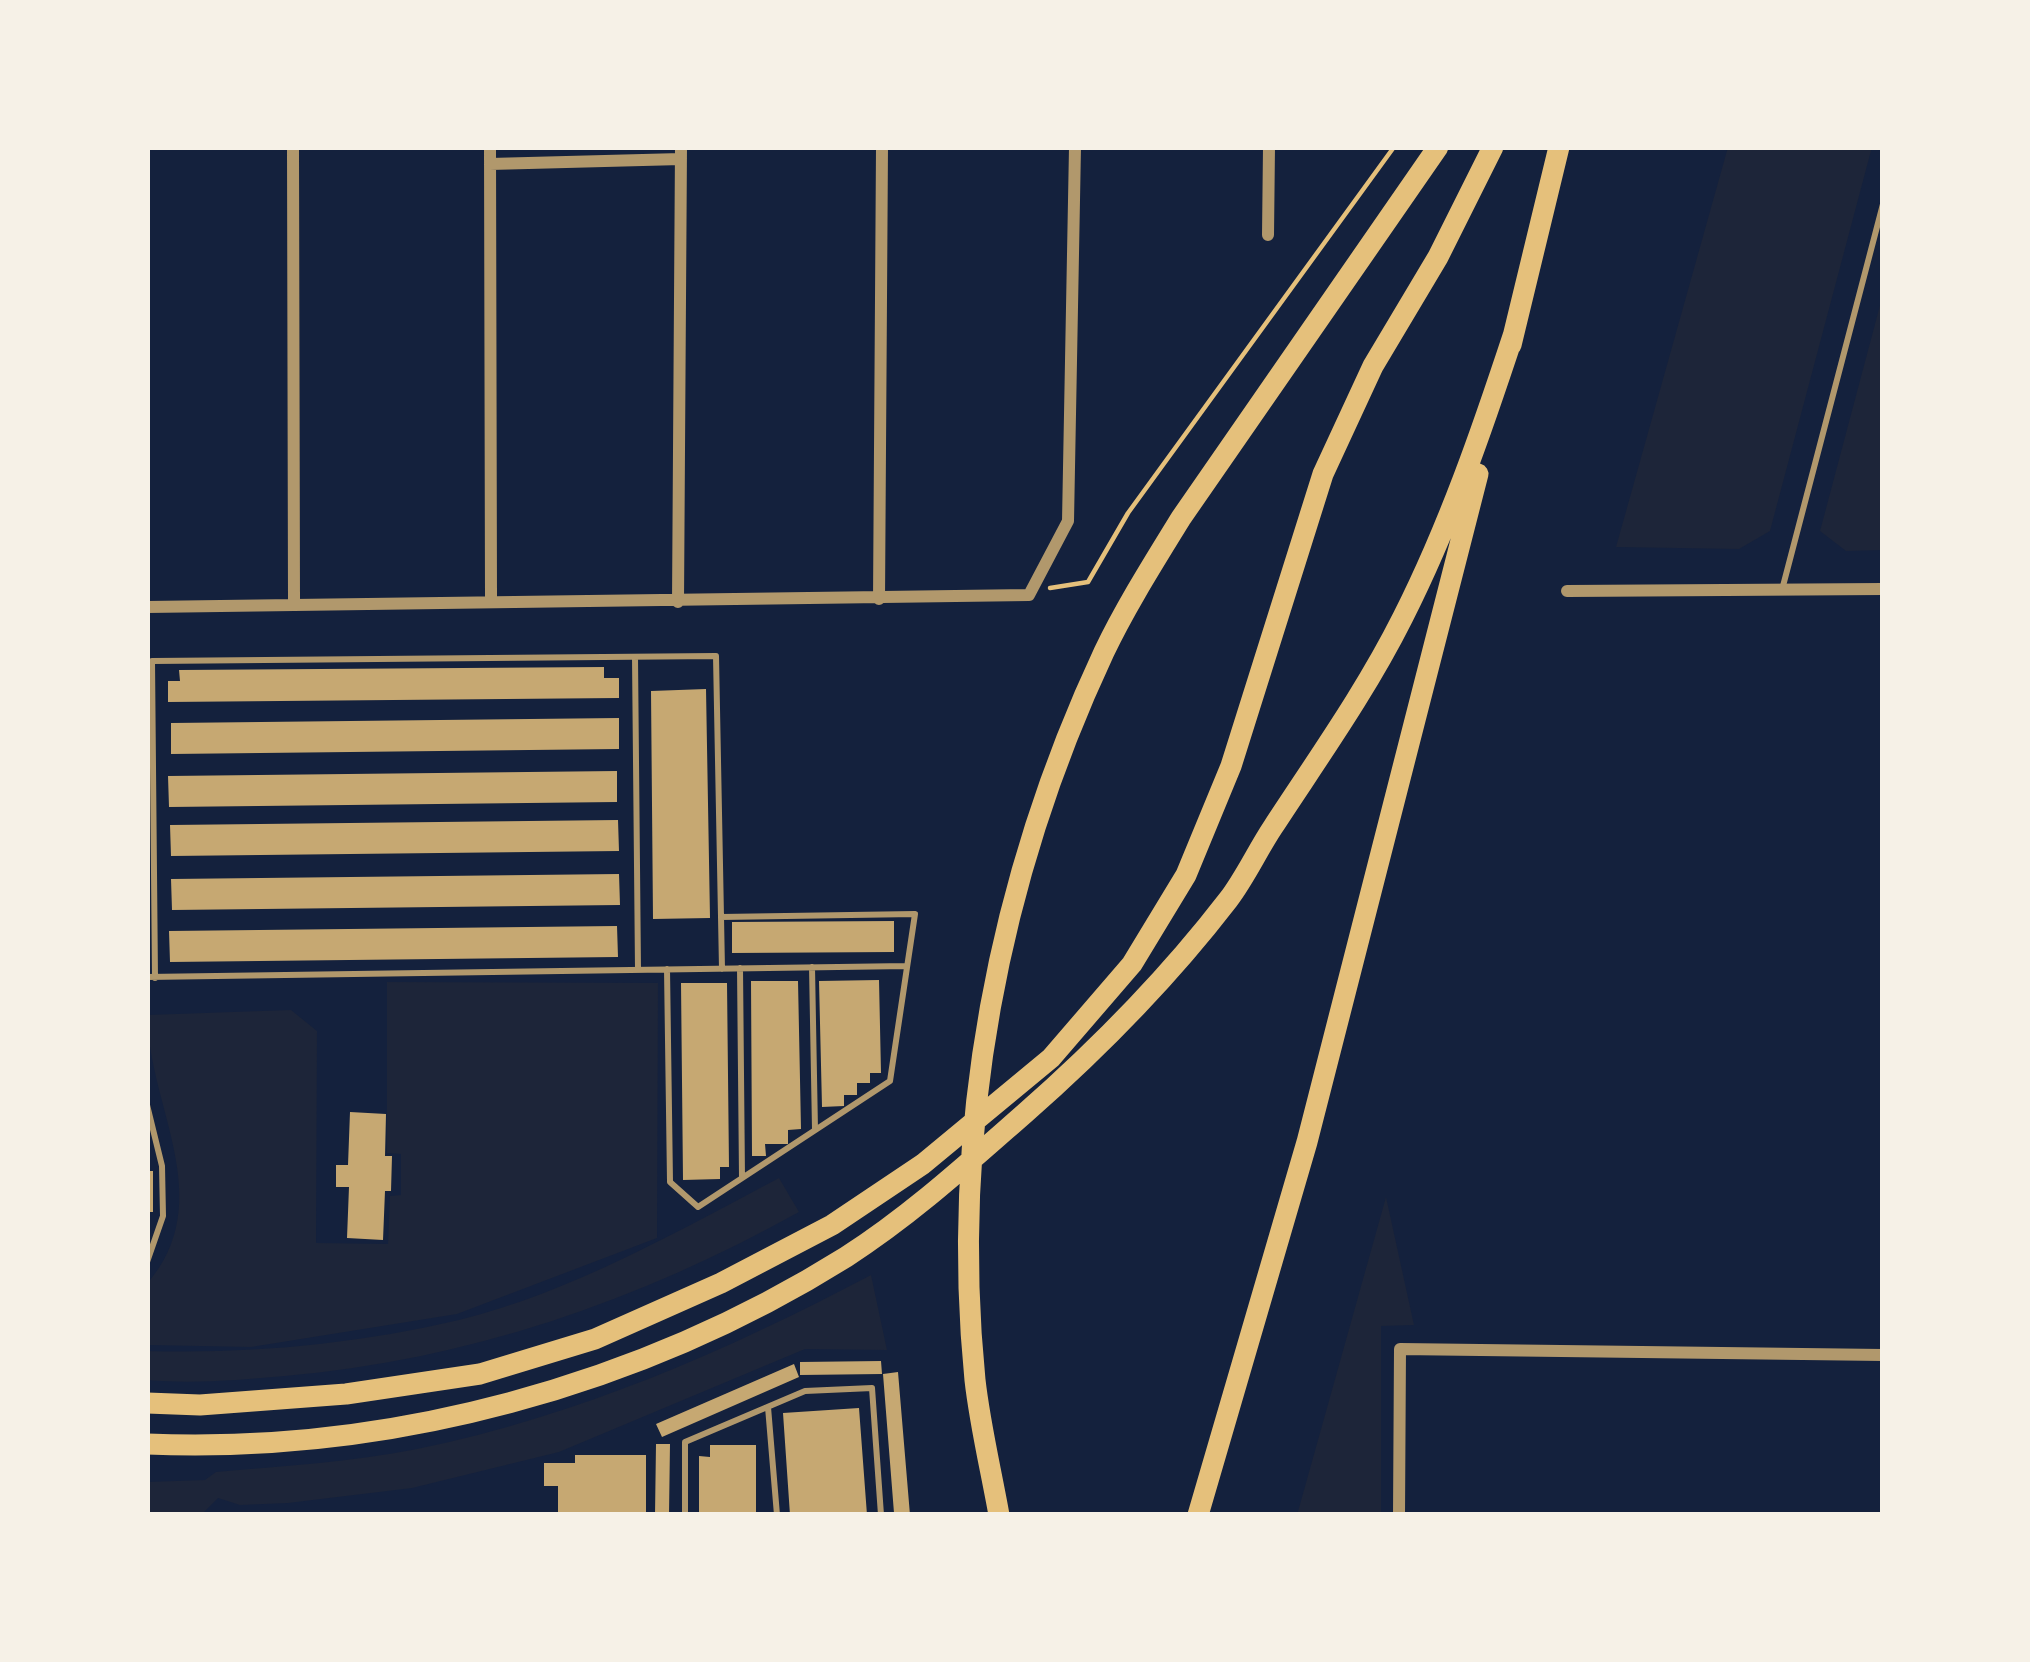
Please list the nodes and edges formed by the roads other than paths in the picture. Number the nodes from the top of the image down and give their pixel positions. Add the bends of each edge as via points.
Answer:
1 (293, 147) edge
2 (490, 147) edge
3 (882, 147) edge
4 (1075, 147) edge
5 (1268, 147) edge
6 (1438, 147) edge
7 (1493, 147) edge
8 (1558, 147) edge
9 (681, 153) edge
10 (490, 164) junction
11 (1883, 204) edge
12 (1268, 235) dead end
13 (1514, 333) junction
14 (1883, 589) edge
15 (1782, 590) junction
16 (1567, 591) dead end
17 (879, 599) junction
18 (491, 602) junction
19 (678, 602) junction
20 (294, 605) junction
21 (147, 607) edge
22 (635, 656) junction
23 (150, 767) edge
24 (151, 844) edge
25 (721, 916) junction
26 (907, 966) junction
27 (740, 968) junction
28 (812, 968) junction
29 (667, 969) junction
30 (722, 969) junction
31 (638, 970) junction
32 (151, 978) edge
33 (147, 1105) edge
34 (815, 1130) junction
35 (742, 1178) junction
36 (147, 1262) edge
37 (1883, 1355) edge
38 (147, 1403) edge
39 (768, 1407) junction
40 (147, 1444) edge
41 (685, 1515) edge
42 (777, 1515) edge
43 (881, 1515) edge
44 (999, 1515) edge
45 (1198, 1515) edge
46 (1399, 1515) edge

1 - 20 street
2 - 10 street
3 - 17 street
4 - 17 street via 1067,521 1032,591
5 - 12 street
6 - 44 highway via 1181,518 1106,647 1023,860 990,998 974,1136 975,1381
7 - 38 highway via 1323,473 1232,766 1186,875 1132,964 1051,1058 923,1164 832,1225 596,1339 480,1374 390,1388
8 - 13 highway
9 - 10 street
9 - 19 street
10 - 18 street
11 - 15 lane
13 - 40 highway via 1468,469 1402,619 1231,897 1078,1065 933,1194 847,1256 739,1317 603,1373 486,1409 351,1435
13 - 45 highway via 1348,991
14 - 15 street
15 - 16 street
17 - 19 street
18 - 19 street
18 - 20 street
20 - 21 street
22 - 23 lane via 152,661
22 - 25 lane via 716,656
22 - 31 lane
23 - 24 lane
24 - 32 lane
25 - 26 lane via 915,914
25 - 30 lane
26 - 28 lane
26 - 34 lane via 890,1081
27 - 28 lane
27 - 30 lane
27 - 35 lane
28 - 34 lane
29 - 30 lane
29 - 31 lane
29 - 35 lane via 670,1182 698,1207
31 - 32 lane
33 - 36 lane via 162,1166 163,1216
34 - 35 lane
37 - 46 street via 1400,1349
39 - 41 lane via 686,1442
39 - 42 lane
39 - 43 lane via 806,1391 872,1388

